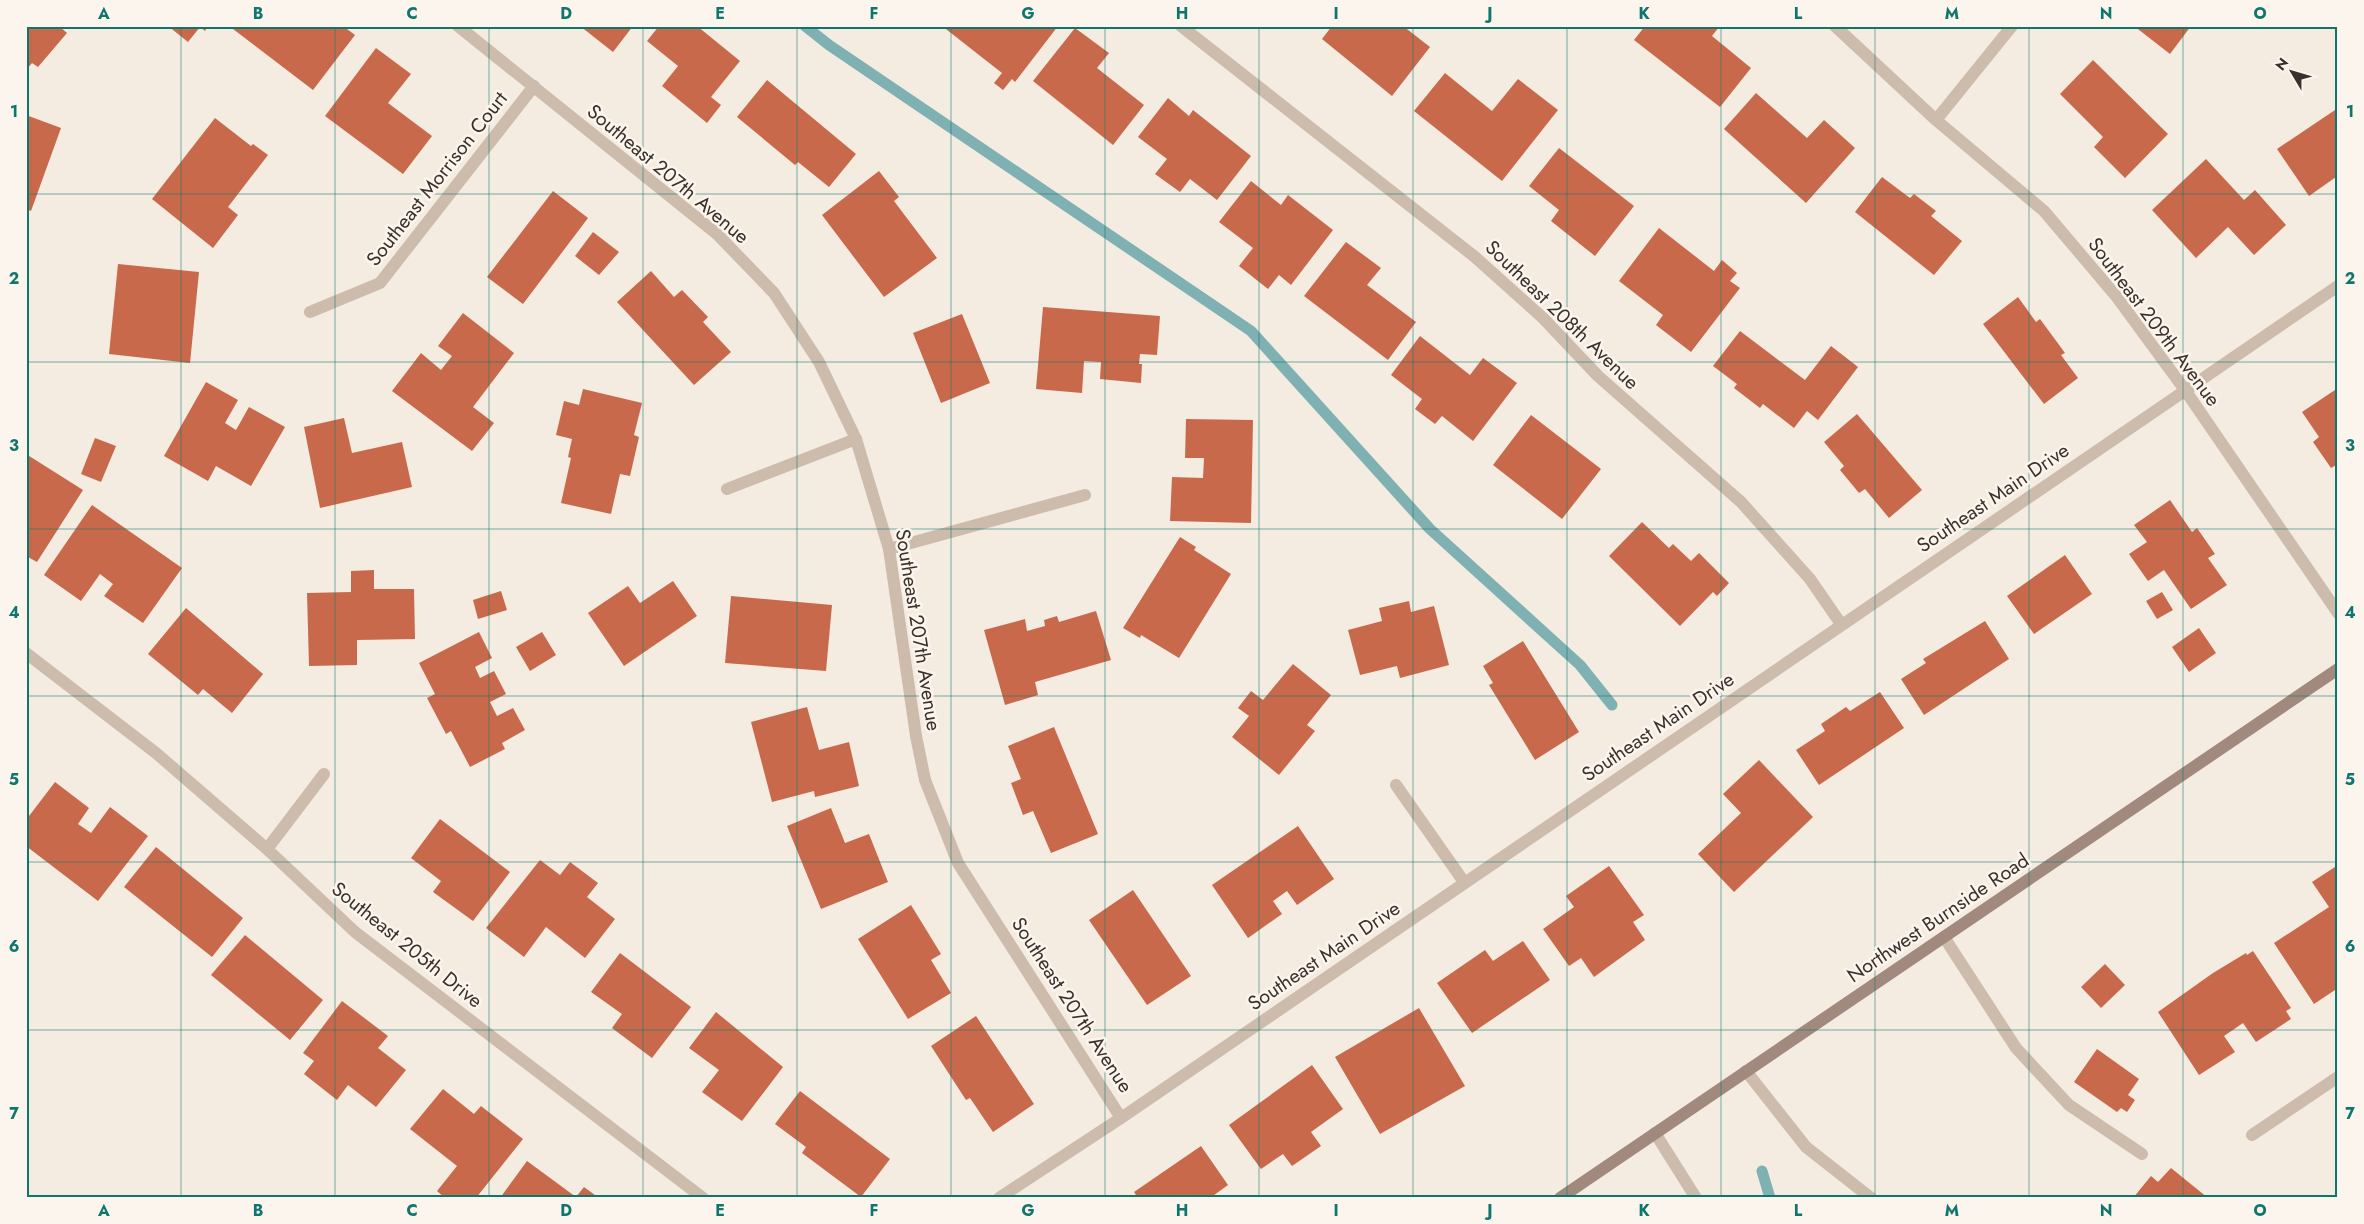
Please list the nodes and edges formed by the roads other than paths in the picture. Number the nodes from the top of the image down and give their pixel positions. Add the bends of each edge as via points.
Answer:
1 (458, 26) edge
2 (1181, 26) edge
3 (1834, 26) edge
4 (2012, 26) edge
5 (534, 86) junction
6 (1936, 120) junction
7 (2338, 286) edge
8 (310, 312) dead end
9 (2185, 390) junction
10 (856, 439) junction
11 (727, 489) dead end
12 (1085, 495) dead end
13 (889, 549) junction
14 (2338, 614) edge
15 (1841, 624) junction
16 (26, 653) edge
17 (2338, 669) edge
18 (324, 774) dead end
19 (1396, 785) dead end
20 (267, 849) junction
21 (1464, 882) junction
22 (1944, 936) junction
23 (1746, 1070) junction
24 (2338, 1077) edge
25 (1122, 1118) junction
26 (1655, 1133) junction
27 (2252, 1135) dead end
28 (2142, 1154) dead end
29 (1855, 1192) edge
30 (703, 1198) edge
31 (999, 1198) edge
32 (1560, 1198) edge
33 (1696, 1198) edge
34 (1871, 1198) edge

1 - 5 street, Southeast 207th Avenue
2 - 15 street, Southeast 208th Avenue via 1476,258 1543,318 1598,376 1741,502 1810,579
3 - 6 street, Southeast 209th Avenue
4 - 6 street
5 - 8 street, Southeast Morrison Court via 380,283
5 - 10 street, Southeast 207th Avenue via 717,234 774,293 819,362
6 - 9 street, Southeast 209th Avenue via 2044,211 2116,296
7 - 9 street, Southeast Main Drive
9 - 14 street, Southeast 209th Avenue
9 - 15 street, Southeast Main Drive
10 - 11 street
10 - 13 street, Southeast 207th Avenue
12 - 13 street
13 - 25 street, Southeast 207th Avenue via 925,780 958,864
15 - 21 street, Southeast Main Drive
16 - 20 street, Southeast 205th Drive via 156,753
17 - 22 main road, Northwest Burnside Road
18 - 20 street
19 - 21 street
20 - 30 street, Southeast 205th Drive via 355,932
21 - 25 street, Southeast Main Drive
22 - 23 main road, Northwest Burnside Road
22 - 28 street via 2016,1048 2069,1104
23 - 26 main road, Northwest Burnside Road
23 - 29 street via 1806,1147
24 - 27 street
25 - 31 street, Southeast Main Drive
26 - 32 main road, Northwest Burnside Road
26 - 33 street
29 - 34 street

